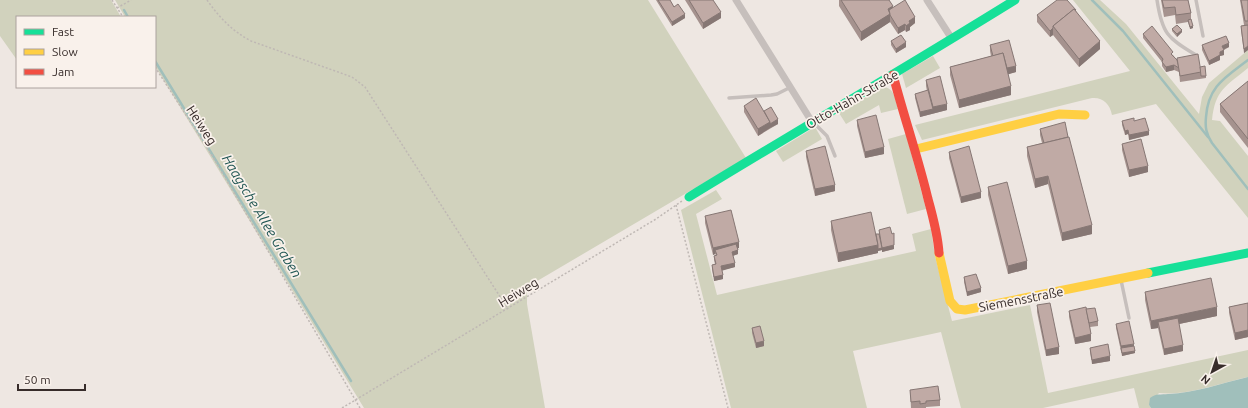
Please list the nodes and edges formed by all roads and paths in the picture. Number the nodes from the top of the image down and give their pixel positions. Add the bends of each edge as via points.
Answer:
1 (112, 0) edge
2 (131, 0) edge
3 (207, 0) edge
4 (736, 0) edge
5 (927, 0) edge
6 (1015, 0) edge
7 (1157, 0) edge
8 (1196, 0) edge
9 (117, 8) junction
10 (122, 16) edge
11 (1203, 36) dead end
12 (952, 39) junction
13 (1196, 55) edge
14 (156, 69) edge
15 (893, 75) junction
16 (790, 87) junction
17 (729, 98) dead end
18 (1085, 115) dead end
19 (812, 122) junction
20 (916, 149) junction
21 (835, 156) dead end
22 (689, 197) joint
23 (676, 205) junction
24 (1248, 252) edge
25 (1121, 279) junction
26 (508, 309) junction
27 (1129, 318) dead end
28 (355, 400) junction
29 (342, 408) edge
30 (360, 408) edge
31 (728, 408) edge

1 - 9 path
2 - 9 path
3 - 26 path via 216,14 237,34 352,77 365,87
4 - 16 street
5 - 12 street
6 - 12 street, Otto-Hahn-Straße
7 - 13 lane via 1163,29 1178,45
8 - 11 lane
9 - 10 path
12 - 15 street, Otto-Hahn-Straße
14 - 28 path, Heiweg via 213,157
15 - 19 street, Otto-Hahn-Straße
15 - 20 street, Siemensstraße via 906,127
16 - 17 lane via 771,96
16 - 19 street
18 - 20 street via 1059,114
19 - 21 lane via 827,136
19 - 22 street, Otto-Hahn-Straße
20 - 25 street, Siemensstraße via 938,238 939,259 950,301 957,308 966,310
22 - 23 path, Heiweg
23 - 26 path, Heiweg
23 - 31 path
24 - 25 street, Siemensstraße
25 - 27 lane
26 - 28 path, Heiweg
28 - 29 path, Heiweg
28 - 30 path, Heiweg

